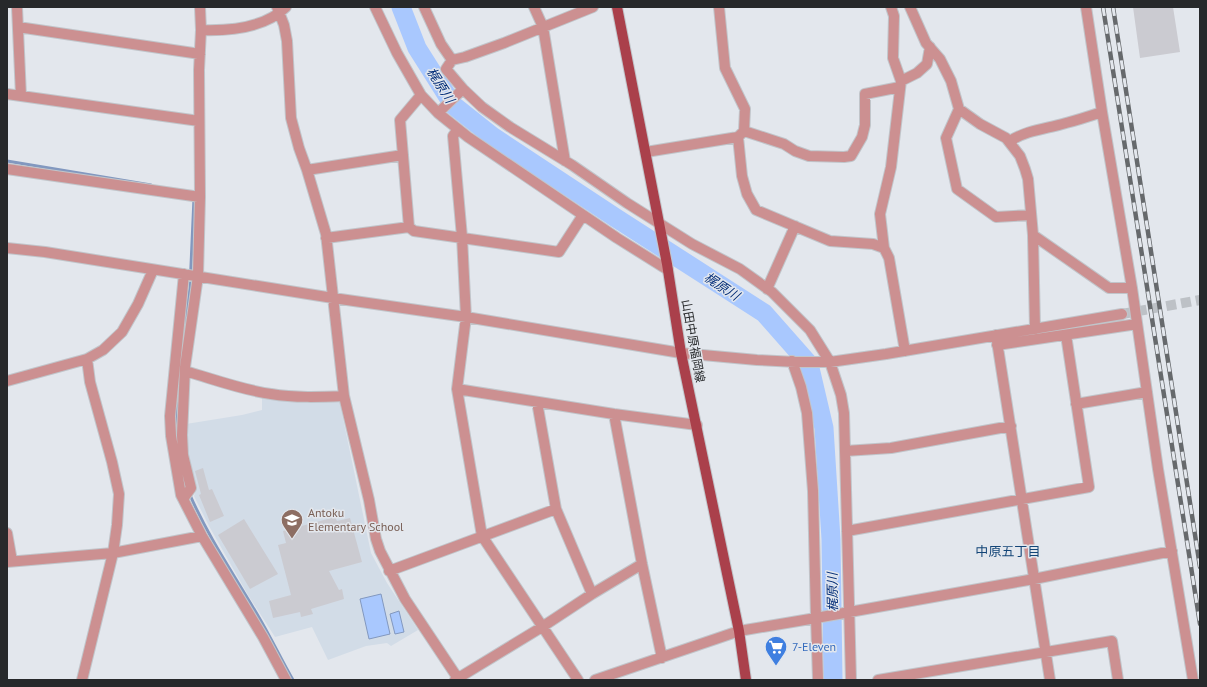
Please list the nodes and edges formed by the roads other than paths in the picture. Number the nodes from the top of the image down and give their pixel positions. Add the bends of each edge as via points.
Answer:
1 (17, 7) edge
2 (200, 7) edge
3 (375, 7) edge
4 (424, 7) edge
5 (534, 7) edge
6 (593, 7) edge
7 (617, 7) edge
8 (720, 7) edge
9 (892, 7) edge
10 (910, 7) edge
11 (1086, 7) edge
12 (280, 9) edge
13 (18, 27) junction
14 (543, 27) junction
15 (201, 30) junction
16 (930, 47) junction
17 (200, 54) junction
18 (452, 60) junction
19 (901, 84) junction
20 (462, 90) junction
21 (7, 94) edge
22 (421, 95) junction
23 (21, 96) junction
24 (959, 109) junction
25 (439, 112) junction
26 (1102, 112) junction
27 (199, 121) junction
28 (458, 129) junction
29 (741, 134) junction
30 (1010, 141) junction
31 (646, 152) junction
32 (403, 155) junction
33 (565, 161) junction
34 (7, 169) edge
35 (308, 170) junction
36 (200, 197) junction
37 (583, 215) junction
38 (1031, 215) junction
39 (659, 223) junction
40 (795, 226) junction
41 (409, 227) junction
42 (1033, 234) junction
43 (462, 237) junction
44 (326, 238) junction
45 (7, 248) edge
46 (884, 248) junction
47 (668, 267) junction
48 (153, 270) junction
49 (184, 274) junction
50 (198, 276) junction
51 (1132, 288) junction
52 (767, 289) junction
53 (333, 298) junction
54 (1122, 314) tunnel mouth
55 (466, 317) junction
56 (1137, 324) junction
57 (1035, 329) junction
58 (1066, 335) junction
59 (996, 340) junction
60 (905, 351) junction
61 (681, 353) junction
62 (87, 358) junction
63 (794, 362) junction
64 (828, 362) junction
65 (185, 370) junction
66 (7, 381) edge
67 (457, 389) junction
68 (1146, 392) junction
69 (344, 396) junction
70 (537, 402) junction
71 (1076, 404) junction
72 (614, 414) junction
73 (697, 425) junction
74 (1010, 426) junction
75 (845, 451) junction
76 (183, 499) junction
77 (1022, 499) junction
78 (556, 509) junction
79 (847, 531) junction
80 (7, 533) edge
81 (202, 536) junction
82 (482, 536) junction
83 (1172, 551) junction
84 (113, 552) junction
85 (10, 562) edge
86 (642, 564) junction
87 (389, 571) junction
88 (1034, 579) junction
89 (592, 594) junction
90 (849, 612) junction
91 (816, 618) junction
92 (542, 627) junction
93 (739, 632) junction
94 (1046, 652) junction
95 (662, 658) junction
96 (931, 676) edge
97 (82, 680) edge
98 (286, 680) edge
99 (457, 680) edge
100 (578, 680) edge
101 (595, 680) edge
102 (746, 680) edge
103 (818, 680) edge
104 (851, 680) edge
105 (878, 680) edge
106 (1050, 680) edge
107 (1118, 680) edge
108 (1193, 680) edge

1 - 13 street
2 - 15 street
3 - 22 street via 396,53
4 - 18 street
5 - 14 street
6 - 14 street
7 - 31 main road, 山田中原福岡線
8 - 29 street via 725,68 745,109
9 - 19 street via 893,58
10 - 16 street
11 - 26 street
12 - 15 street via 270,19 251,26
12 - 35 street via 287,41 291,118
13 - 17 street
13 - 23 street
14 - 18 street
14 - 33 street
15 - 17 street
16 - 19 street via 927,64
16 - 24 street via 951,81
17 - 27 street
18 - 20 street via 446,69
19 - 29 street via 865,94 865,126 851,156 809,156 784,144
19 - 46 street via 891,167 880,214
20 - 25 street
20 - 33 street via 510,127
21 - 23 street
22 - 25 street
22 - 32 street via 400,120
23 - 27 street
24 - 30 street
24 - 38 street via 946,138 957,189 996,217
25 - 28 street
26 - 30 street via 1033,130
26 - 51 street
27 - 36 street
28 - 37 street
28 - 43 street via 452,136
29 - 31 street
29 - 40 street via 742,176 747,194 756,210
30 - 38 street via 1020,156 1026,174
31 - 39 main road, 山田中原福岡線
32 - 35 street
32 - 41 street
33 - 39 street
34 - 36 street
35 - 44 street
36 - 50 street
37 - 43 street via 559,252
37 - 47 street
38 - 42 street
39 - 47 main road, 山田中原福岡線
39 - 52 street via 740,269
40 - 46 street via 830,240 873,244
40 - 52 street
41 - 43 street via 414,231
41 - 44 street
42 - 51 street via 1109,288
42 - 57 street
43 - 55 street
44 - 53 street
45 - 48 street
46 - 60 street via 889,258
47 - 61 main road, 山田中原福岡線
48 - 49 street
48 - 62 street via 122,332 103,350
49 - 50 street
49 - 76 street via 170,416 170,436
50 - 53 street
50 - 65 street
51 - 56 street
52 - 64 street via 810,330
53 - 55 street
53 - 69 street
54 - 57 street
55 - 61 street
55 - 67 street
56 - 58 street
56 - 68 street
57 - 59 street
58 - 59 street
58 - 71 street
59 - 60 street
59 - 74 street
60 - 64 street
61 - 63 street
61 - 73 main road, 山田中原福岡線
62 - 66 street
62 - 84 street via 90,382 119,494
63 - 64 street
63 - 91 street via 807,414 813,491
64 - 75 street via 841,395
65 - 69 street via 271,394 312,398
65 - 76 street via 182,435 191,488
67 - 70 street
67 - 82 street
68 - 71 street
68 - 83 street
69 - 87 street via 376,539
70 - 72 street
70 - 78 street
71 - 77 street via 1089,487
72 - 73 street
72 - 86 street
73 - 93 main road, 山田中原福岡線
74 - 75 street via 891,448
74 - 77 street
75 - 79 street
76 - 81 street
77 - 79 street
77 - 88 street
78 - 82 street
78 - 89 street
79 - 90 street
80 - 85 street
81 - 84 street
81 - 98 street
82 - 87 street
82 - 92 street
83 - 88 street
83 - 108 street
84 - 85 street
84 - 97 street
86 - 89 street
86 - 95 street
87 - 99 street
88 - 90 street
88 - 94 street
89 - 92 street
90 - 91 street
90 - 104 street
91 - 93 street
91 - 103 street
92 - 99 street
92 - 100 street
93 - 95 street
93 - 102 main road, 山田中原福岡線
94 - 96 street
94 - 106 street
94 - 107 street via 1112,641
95 - 101 street
96 - 105 street

